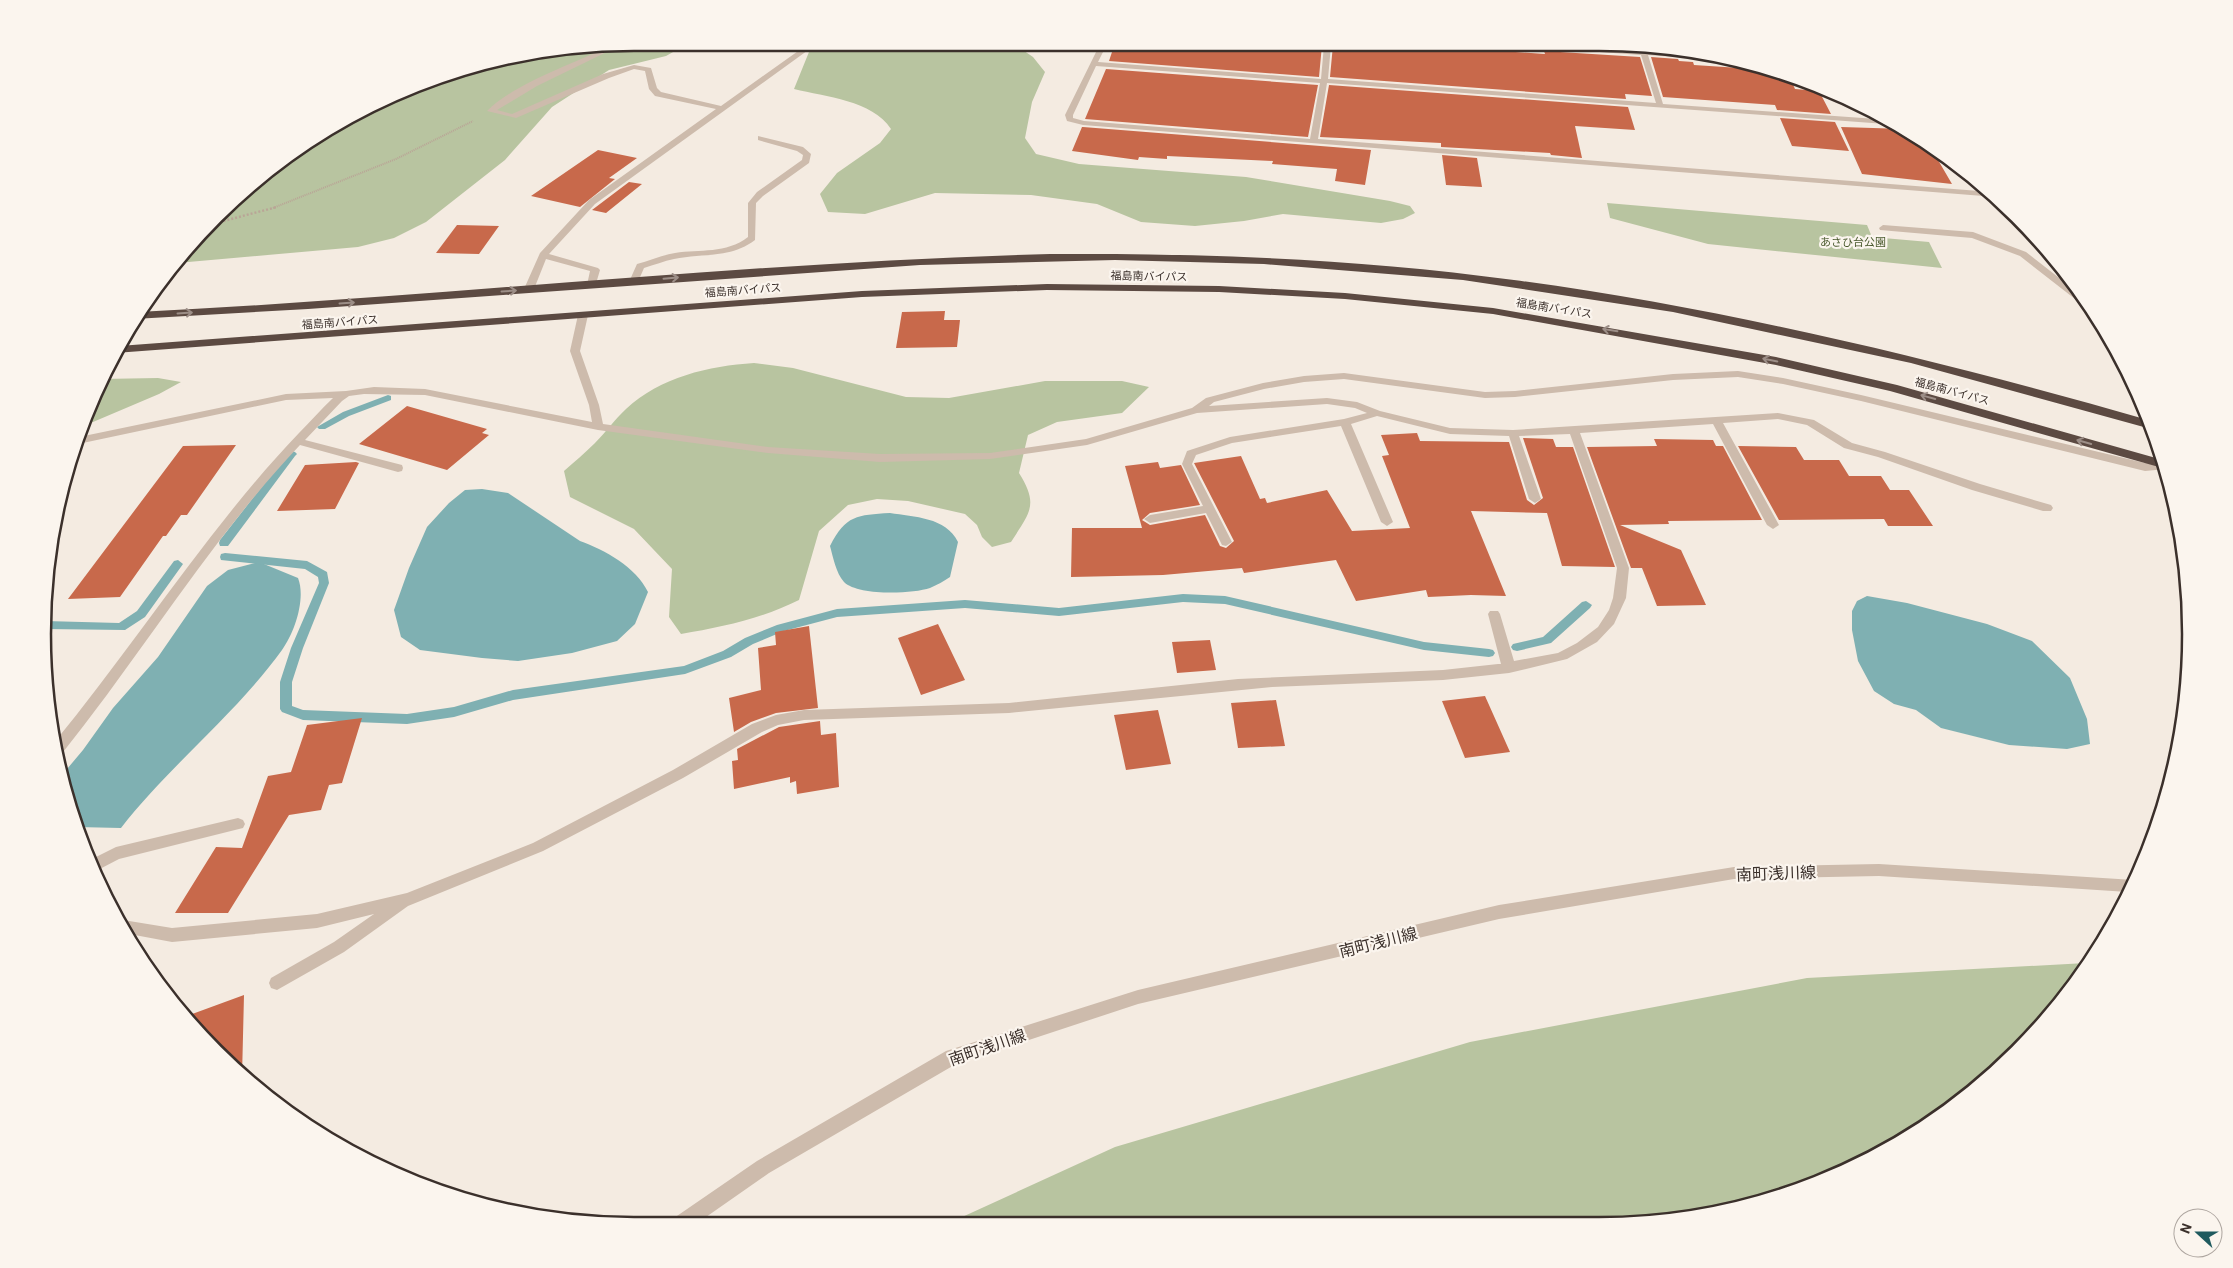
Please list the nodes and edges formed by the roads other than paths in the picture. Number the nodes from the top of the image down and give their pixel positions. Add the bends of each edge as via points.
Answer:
1 (803, 51) edge
2 (1100, 51) edge
3 (1327, 51) edge
4 (604, 52) edge
5 (1634, 52) edge
6 (1644, 53) junction
7 (1648, 53) edge
8 (1093, 64) junction
9 (1324, 81) junction
10 (1660, 106) junction
11 (721, 108) junction
12 (1876, 122) edge
13 (761, 138) dead end
14 (1314, 140) junction
15 (1980, 194) edge
16 (1883, 228) dead end
17 (543, 255) junction
18 (634, 282) junction
19 (592, 285) junction
20 (529, 289) junction
21 (2069, 290) edge
22 (146, 315) edge
23 (583, 315) junction
24 (126, 349) edge
25 (345, 394) junction
26 (1196, 410) junction
27 (1377, 413) junction
28 (1345, 422) junction
29 (1717, 422) junction
30 (2142, 423) edge
31 (598, 427) junction
32 (1574, 430) junction
33 (1513, 432) junction
34 (85, 440) edge
35 (296, 441) junction
36 (2156, 463) edge
37 (2157, 466) edge
38 (398, 468) dead end
39 (1535, 499) dead end
40 (2047, 508) dead end
41 (1210, 509) junction
42 (1150, 519) dead end
43 (1387, 522) dead end
44 (1773, 525) dead end
45 (1226, 542) dead end
46 (1494, 614) dead end
47 (1509, 668) junction
48 (61, 744) edge
49 (238, 824) dead end
50 (98, 863) edge
51 (2125, 886) edge
52 (408, 899) junction
53 (130, 927) edge
54 (277, 983) dead end
55 (690, 1217) edge

1 - 11 street
2 - 8 street
3 - 9 street
4 - 11 street via 509,98 491,111 513,116 578,86 634,67 648,70 653,89 658,94
5 - 6 street
6 - 7 street
6 - 10 street
8 - 9 street
8 - 14 street via 1070,119
9 - 10 street
9 - 14 street
10 - 12 street
11 - 17 street via 592,202
13 - 18 street via 807,154 806,161 752,203 752,238 746,244 725,250 673,256 640,266
14 - 15 street
16 - 21 street via 1973,235 2024,254
17 - 19 street via 595,270
17 - 20 street
18 - 19 highway, 福島南バイパス
18 -> 30 highway, 福島南バイパス via 851,266 1114,257 1375,269 1512,283 1694,314 1956,370
19 - 20 highway, 福島南バイパス
22 -> 20 highway, 福島南バイパス
23 - 24 highway, 福島南バイパス
23 - 31 street via 575,351 594,405
36 -> 23 highway, 福島南バイパス via 1893,388 1776,361 1503,313 1346,296 1220,289 1047,287 862,294
25 - 31 street via 398,389 425,392
25 - 34 street via 286,397
25 - 35 street
26 - 27 street via 1326,401 1357,405
26 - 31 street via 1087,442 990,456 880,458 778,451
26 - 37 street via 1210,400 1263,386 1344,376 1485,394 1515,394 1673,377 1738,374 1861,398 2145,467
27 - 28 street
27 - 33 street via 1450,431
28 - 41 street via 1230,440 1192,452 1187,464
28 - 43 street
29 - 32 street
29 - 40 street via 1778,416 1810,422 1848,446
29 - 44 street
32 - 33 street
32 - 47 street via 1623,568 1623,588 1613,620 1596,639 1565,655
33 - 39 street
35 - 38 street
35 - 48 street via 210,544
41 - 42 street
41 - 45 street
46 - 47 street
47 - 52 street via 1408,679 1304,680 1154,692 1038,706 804,715 776,720 538,847
49 - 50 street via 116,853
51 - 55 street, 南町浅川線 via 1879,870 1734,874 1499,912 1138,997 952,1057 763,1167
52 - 53 street via 317,921 172,935
52 - 54 street via 339,947

